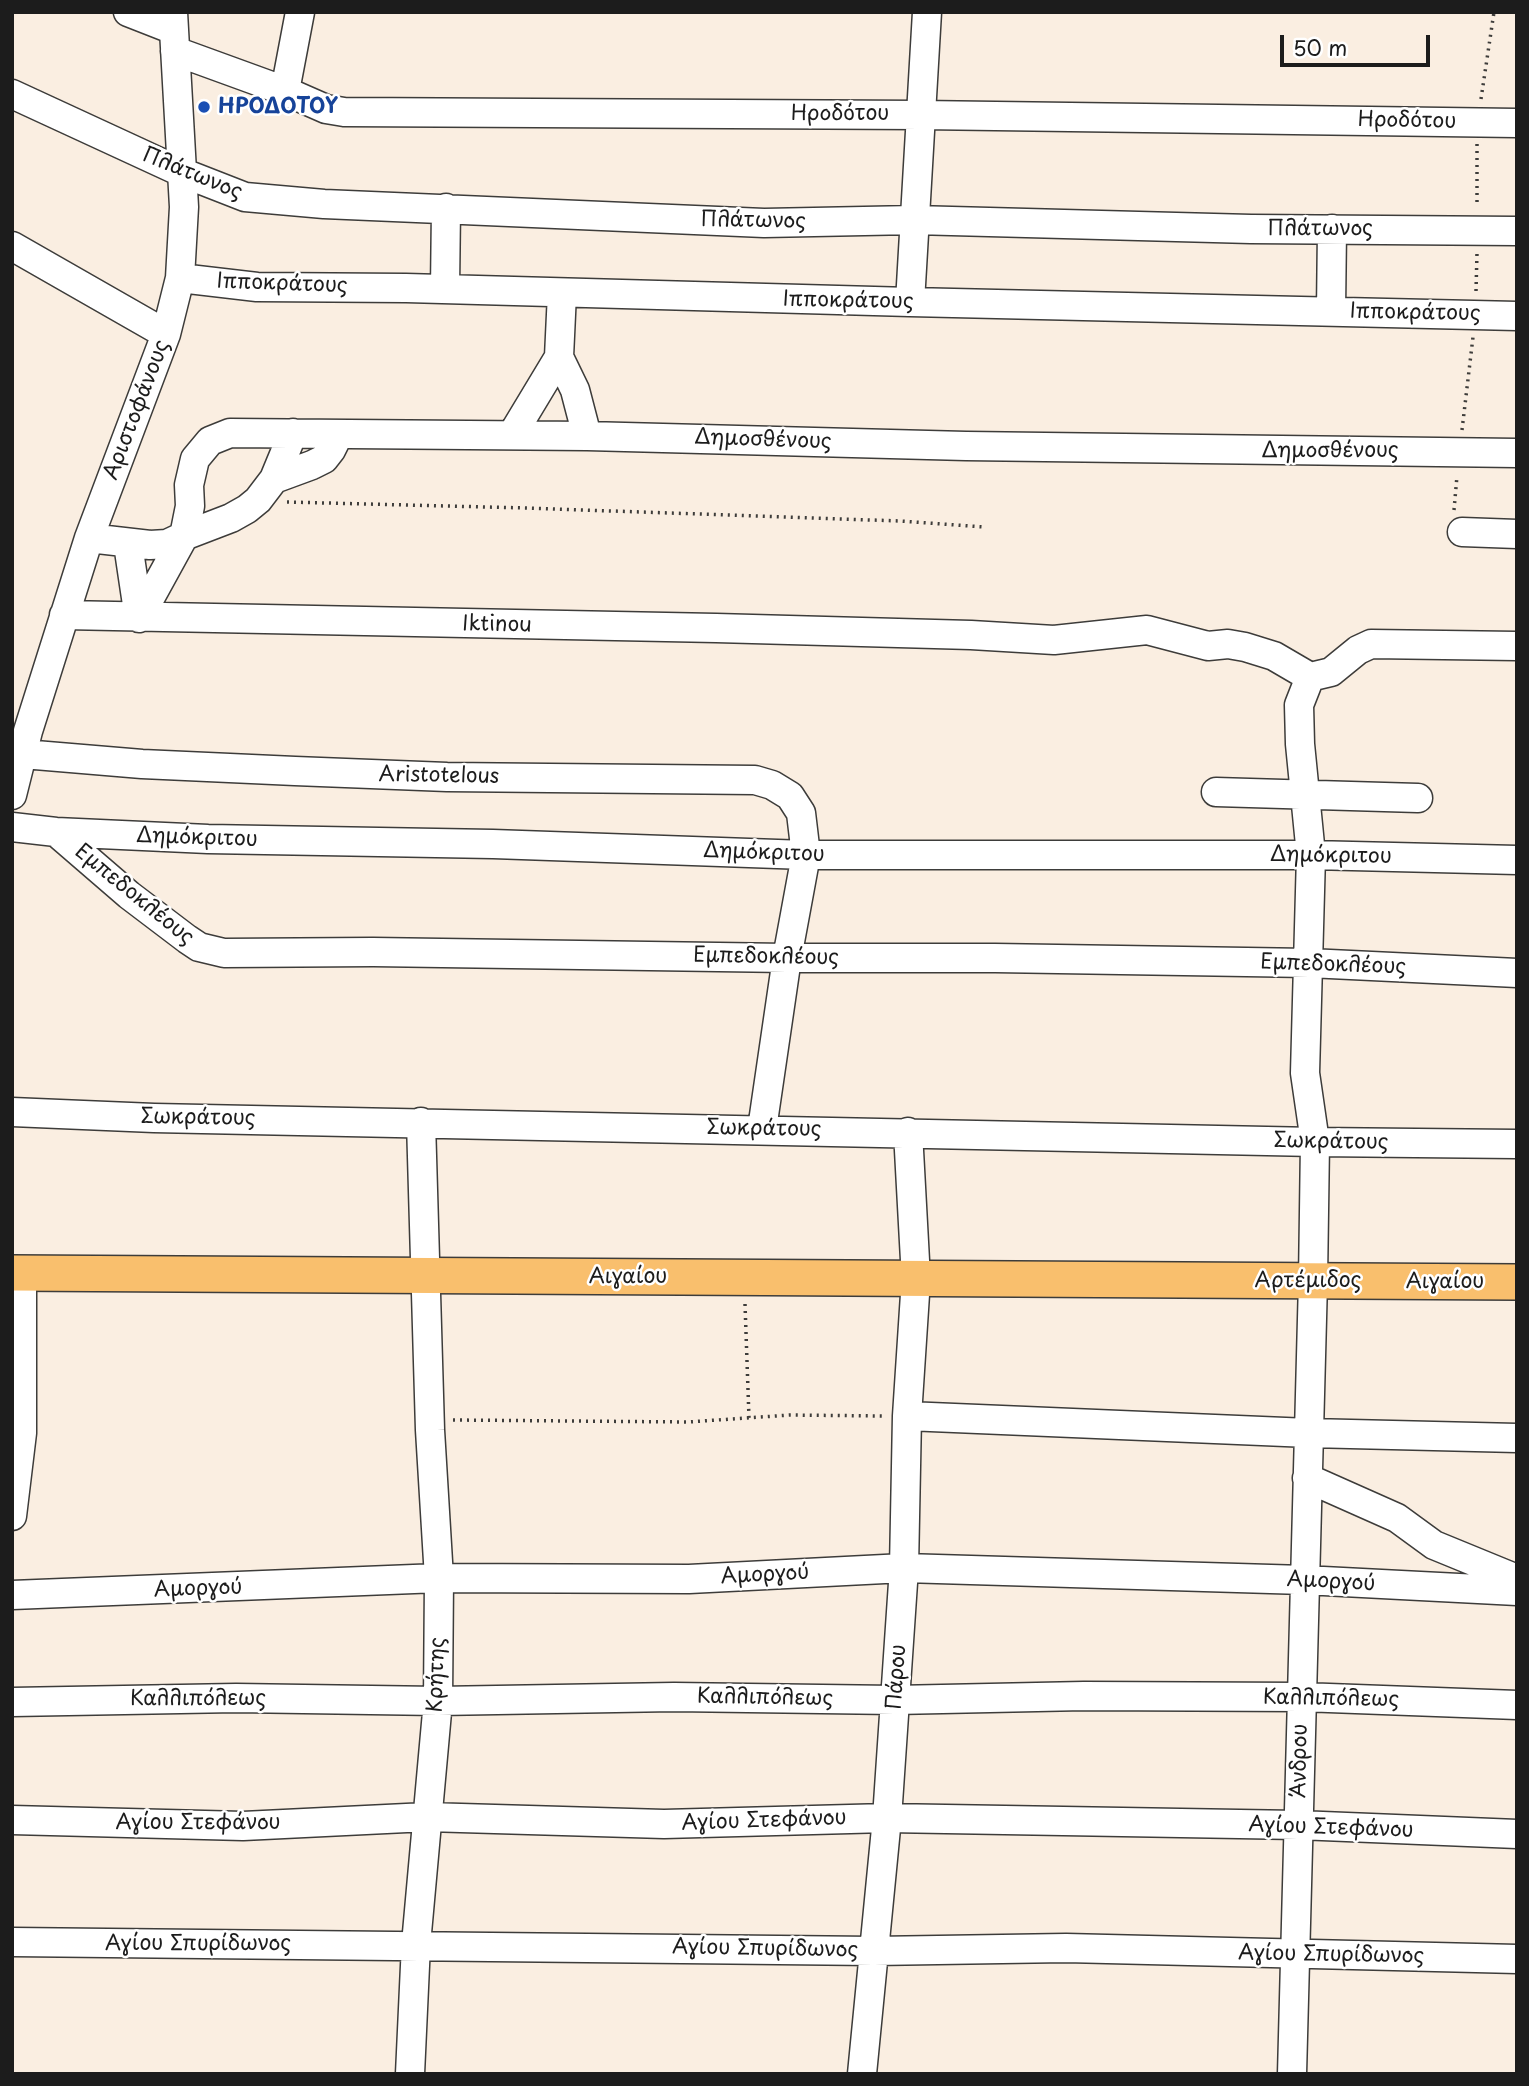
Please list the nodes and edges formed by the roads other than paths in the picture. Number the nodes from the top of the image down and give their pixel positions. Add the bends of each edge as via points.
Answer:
1 (128, 12) edge
2 (300, 12) edge
3 (927, 12) edge
4 (174, 31) edge
5 (285, 91) junction
6 (12, 94) edge
7 (921, 115) junction
8 (1517, 123) edge
9 (181, 172) junction
10 (446, 208) junction
11 (914, 220) junction
12 (1332, 229) junction
13 (1517, 231) edge
14 (12, 246) edge
15 (180, 278) junction
16 (445, 289) junction
17 (562, 293) junction
18 (910, 302) junction
19 (1331, 311) junction
20 (1517, 316) edge
21 (166, 334) junction
22 (559, 357) junction
23 (293, 433) junction
24 (338, 434) junction
25 (512, 435) junction
26 (587, 436) junction
27 (1517, 453) edge
28 (274, 479) junction
29 (1462, 532) road end
30 (1517, 534) edge
31 (184, 536) junction
32 (89, 538) junction
33 (128, 544) junction
34 (64, 615) junction
35 (139, 618) junction
36 (1517, 646) edge
37 (1310, 677) junction
38 (23, 754) junction
39 (1216, 792) dead end
40 (1305, 793) junction
41 (12, 795) edge
42 (1418, 798) dead end
43 (12, 827) edge
44 (56, 832) junction
45 (806, 855) junction
46 (1311, 855) junction
47 (1517, 860) edge
48 (787, 958) junction
49 (1309, 963) junction
50 (1517, 973) edge
51 (12, 1112) edge
52 (421, 1122) junction
53 (762, 1129) junction
54 (908, 1132) junction
55 (1315, 1142) junction
56 (1517, 1144) edge
57 (17, 1273) edge
58 (425, 1275) junction
59 (916, 1279) junction
60 (1243, 1281) joint
61 (1313, 1281) junction
62 (1373, 1282) joint
63 (1517, 1282) edge
64 (907, 1416) junction
65 (1309, 1433) junction
66 (1517, 1438) edge
67 (1307, 1478) junction
68 (12, 1516) edge
69 (904, 1568) junction
70 (439, 1578) junction
71 (1517, 1579) edge
72 (1304, 1580) junction
73 (1517, 1591) edge
74 (12, 1595) edge
75 (1302, 1697) junction
76 (895, 1700) junction
77 (438, 1701) junction
78 (12, 1702) edge
79 (1517, 1704) edge
80 (427, 1817) junction
81 (887, 1818) junction
82 (12, 1820) edge
83 (1298, 1825) junction
84 (1517, 1834) edge
85 (12, 1942) edge
86 (416, 1944) junction
87 (874, 1951) junction
88 (1295, 1954) junction
89 (1517, 1959) edge
90 (410, 2074) edge
91 (862, 2074) edge
92 (1292, 2074) edge

1 - 4 street, Ηροδότου
2 - 5 street
3 - 7 street
4 - 5 street, Ηροδότου
4 - 9 street, Αριστοφάνους
5 - 7 street, Ηροδότου via 344,112
6 - 9 street, Πλάτωνος
7 - 8 street, Ηροδότου
7 - 11 street
9 - 10 street, Πλάτωνος via 245,197
9 - 15 street, Αριστοφάνους
10 - 11 street, Πλάτωνος via 764,223
10 - 16 street
11 - 12 street, Πλάτωνος
11 - 18 street
12 - 13 street, Πλάτωνος
12 - 19 street
14 - 21 street
15 - 16 street, Ιπποκράτους via 257,287
15 - 21 street, Αριστοφάνους
16 - 17 street, Ιπποκράτους
17 - 18 street, Ιπποκράτους
17 - 22 street
18 - 19 street, Ιπποκράτους
19 - 20 street, Ιπποκράτους
21 - 32 street, Αριστοφάνους
22 - 25 street
22 - 26 street via 575,390
23 - 24 street, Δημοσθένους
23 - 28 street
23 - 31 street, Δημοσθένους via 230,433 201,449 189,485
24 - 25 street, Δημοσθένους
24 - 28 street via 324,458
25 - 26 street, Δημοσθένους
26 - 27 street, Δημοσθένους via 980,447
28 - 31 street via 247,509
29 - 30 street
31 - 33 street via 167,544
31 - 35 street
32 - 33 street
32 - 34 street, Αριστοφάνους
33 - 35 street
34 - 35 street, Iktinou
34 - 38 street, Αριστοφάνους
35 - 37 street, Iktinou via 716,628 1054,640 1147,630 1208,646 1245,647 1274,656
36 - 37 street via 1371,644 1331,672
37 - 40 street, Άνδρου via 1298,721
38 - 41 street, Αριστοφάνους
38 - 45 street, Aristotelous via 419,776 755,780 790,796 801,813
39 - 40 street
40 - 42 street
40 - 46 street, Άνδρου
43 - 44 street, Δημόκριτου
44 - 45 street, Δημόκριτου
44 - 48 street, Εμπεδοκλέους via 138,902 199,947 213,951
45 - 46 street, Δημόκριτου
45 - 48 street, Aristotelous
46 - 47 street, Δημόκριτου
46 - 49 street, Άνδρου
48 - 49 street, Εμπεδοκλέους
48 - 53 street, Aristotelous
49 - 50 street, Εμπεδοκλέους
49 - 55 street, Άνδρου via 1305,1073
51 - 52 street, Σωκράτους
52 - 53 street, Σωκράτους
52 - 58 street, Κρήτης
53 - 54 street, Σωκράτους
54 - 55 street, Σωκράτους
54 - 59 street, Πάρου
55 - 56 street, Σωκράτους
55 - 61 street, Άνδρου
57 - 58 main road, Αιγαίου
57 - 68 street via 22,1433
58 - 59 main road, Αιγαίου
58 - 70 street, Κρήτης
59 - 60 main road, Αιγαίου
59 - 64 street, Πάρου
60 - 61 main road, Αρτέμιδος
61 - 62 main road, Αρτέμιδος
61 - 65 street, Άνδρου
62 - 63 main road, Αιγαίου
64 - 65 street
64 - 69 street, Πάρου
65 - 66 street
65 - 67 street, Άνδρου
67 - 71 street via 1397,1518 1434,1545
67 - 72 street, Άνδρου
69 - 70 street, Αμοργού via 689,1579
69 - 72 street, Αμοργού
69 - 76 street, Πάρου
70 - 74 street, Αμοργού
70 - 77 street, Κρήτης
72 - 73 street, Αμοργού
72 - 75 street, Άνδρου
75 - 76 street, Καλλιπόλεως
75 - 79 street, Καλλιπόλεως
75 - 83 street, Άνδρου
76 - 77 street, Καλλιπόλεως
76 - 81 street, Πάρου
77 - 78 street, Καλλιπόλεως
77 - 80 street, Κρήτης
80 - 81 street, Αγίου Στεφάνου via 664,1824
80 - 82 street, Αγίου Στεφάνου via 243,1826
80 - 86 street, Κρήτης
81 - 83 street, Αγίου Στεφάνου
81 - 87 street, Πάρου
83 - 84 street, Αγίου Στεφάνου
83 - 88 street, Άνδρου
85 - 86 street, Αγίου Σπυρίδωνος
86 - 87 street, Αγίου Σπυρίδωνος
86 - 90 street, Κρήτης
87 - 88 street, Αγίου Σπυρίδωνος via 1066,1948
87 - 91 street, Πάρου
88 - 89 street, Αγίου Σπυρίδωνος
88 - 92 street, Άνδρου

